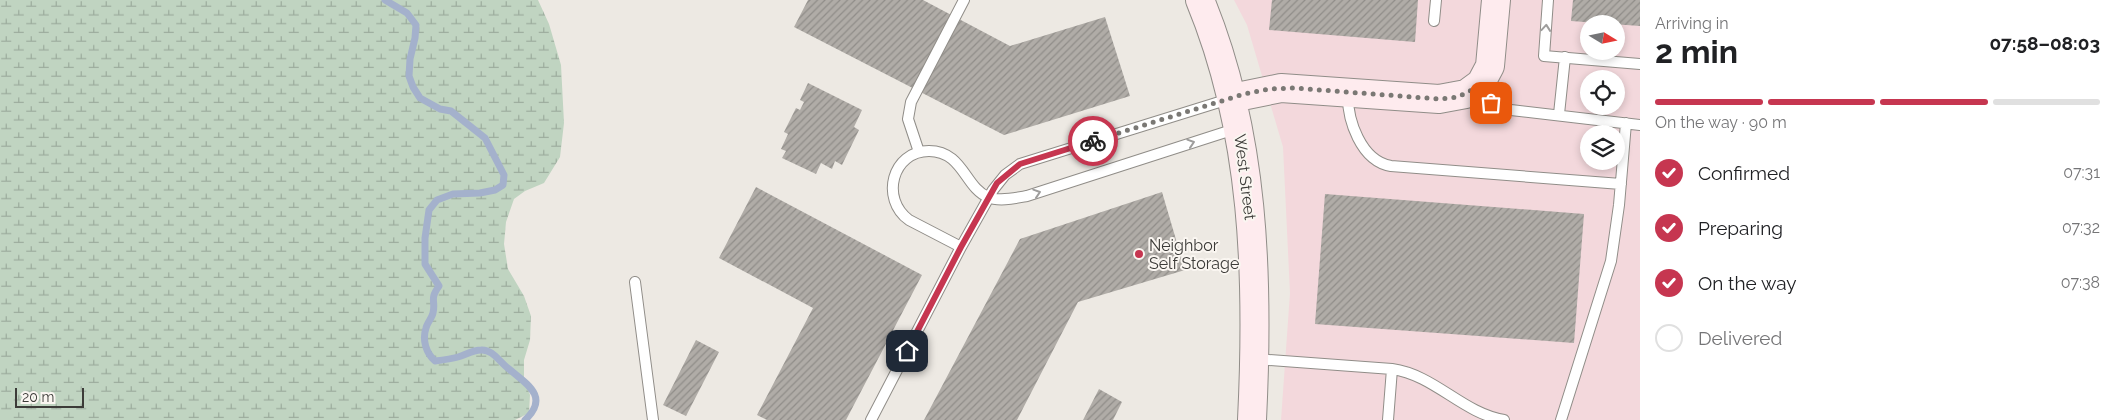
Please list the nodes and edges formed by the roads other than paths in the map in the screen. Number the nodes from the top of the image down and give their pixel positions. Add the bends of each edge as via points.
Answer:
1 (964, 0) edge
2 (1200, 0) edge
3 (1436, 0) edge
4 (1496, 0) edge
5 (1548, 0) edge
6 (1434, 21) dead end
7 (1565, 57) junction
8 (1640, 64) edge
9 (1474, 89) junction
10 (1348, 92) junction
11 (1232, 98) junction
12 (1559, 114) junction
13 (1626, 123) junction
14 (1640, 125) edge
15 (1239, 128) junction
16 (919, 152) junction
17 (1621, 184) junction
18 (988, 197) junction
19 (961, 247) junction
20 (635, 282) dead end
21 (1254, 359) junction
22 (1392, 369) junction
23 (653, 420) edge
24 (871, 420) edge
25 (1252, 420) edge
26 (1388, 420) edge
27 (1504, 420) edge
28 (1561, 420) edge

1 - 16 lane via 911,102 908,119
2 - 11 main road, West Street via 1217,42
3 - 6 lane
4 - 9 main road via 1490,66 1487,75
7 -> 5 lane via 1544,56
7 - 8 lane
7 - 12 lane
9 - 10 main road via 1458,97 1439,99
9 - 12 lane via 1501,107
10 - 11 main road via 1281,88
10 - 17 lane via 1352,126 1370,155 1381,164
11 - 15 main road, West Street
11 - 18 lane via 1020,164 997,183
12 - 13 lane
13 - 14 lane
13 - 17 lane
18 -> 15 lane via 1027,196
15 - 21 main road, West Street via 1254,261
16 - 18 lane via 935,151 951,158
16 - 19 lane via 904,160 896,172 892,187 894,203 904,217
17 - 28 lane via 1610,261
18 - 19 lane
19 - 24 lane
20 - 23 lane
21 - 22 lane
21 - 25 main road, West Street
22 - 26 lane
22 - 27 lane via 1418,375 1474,410

